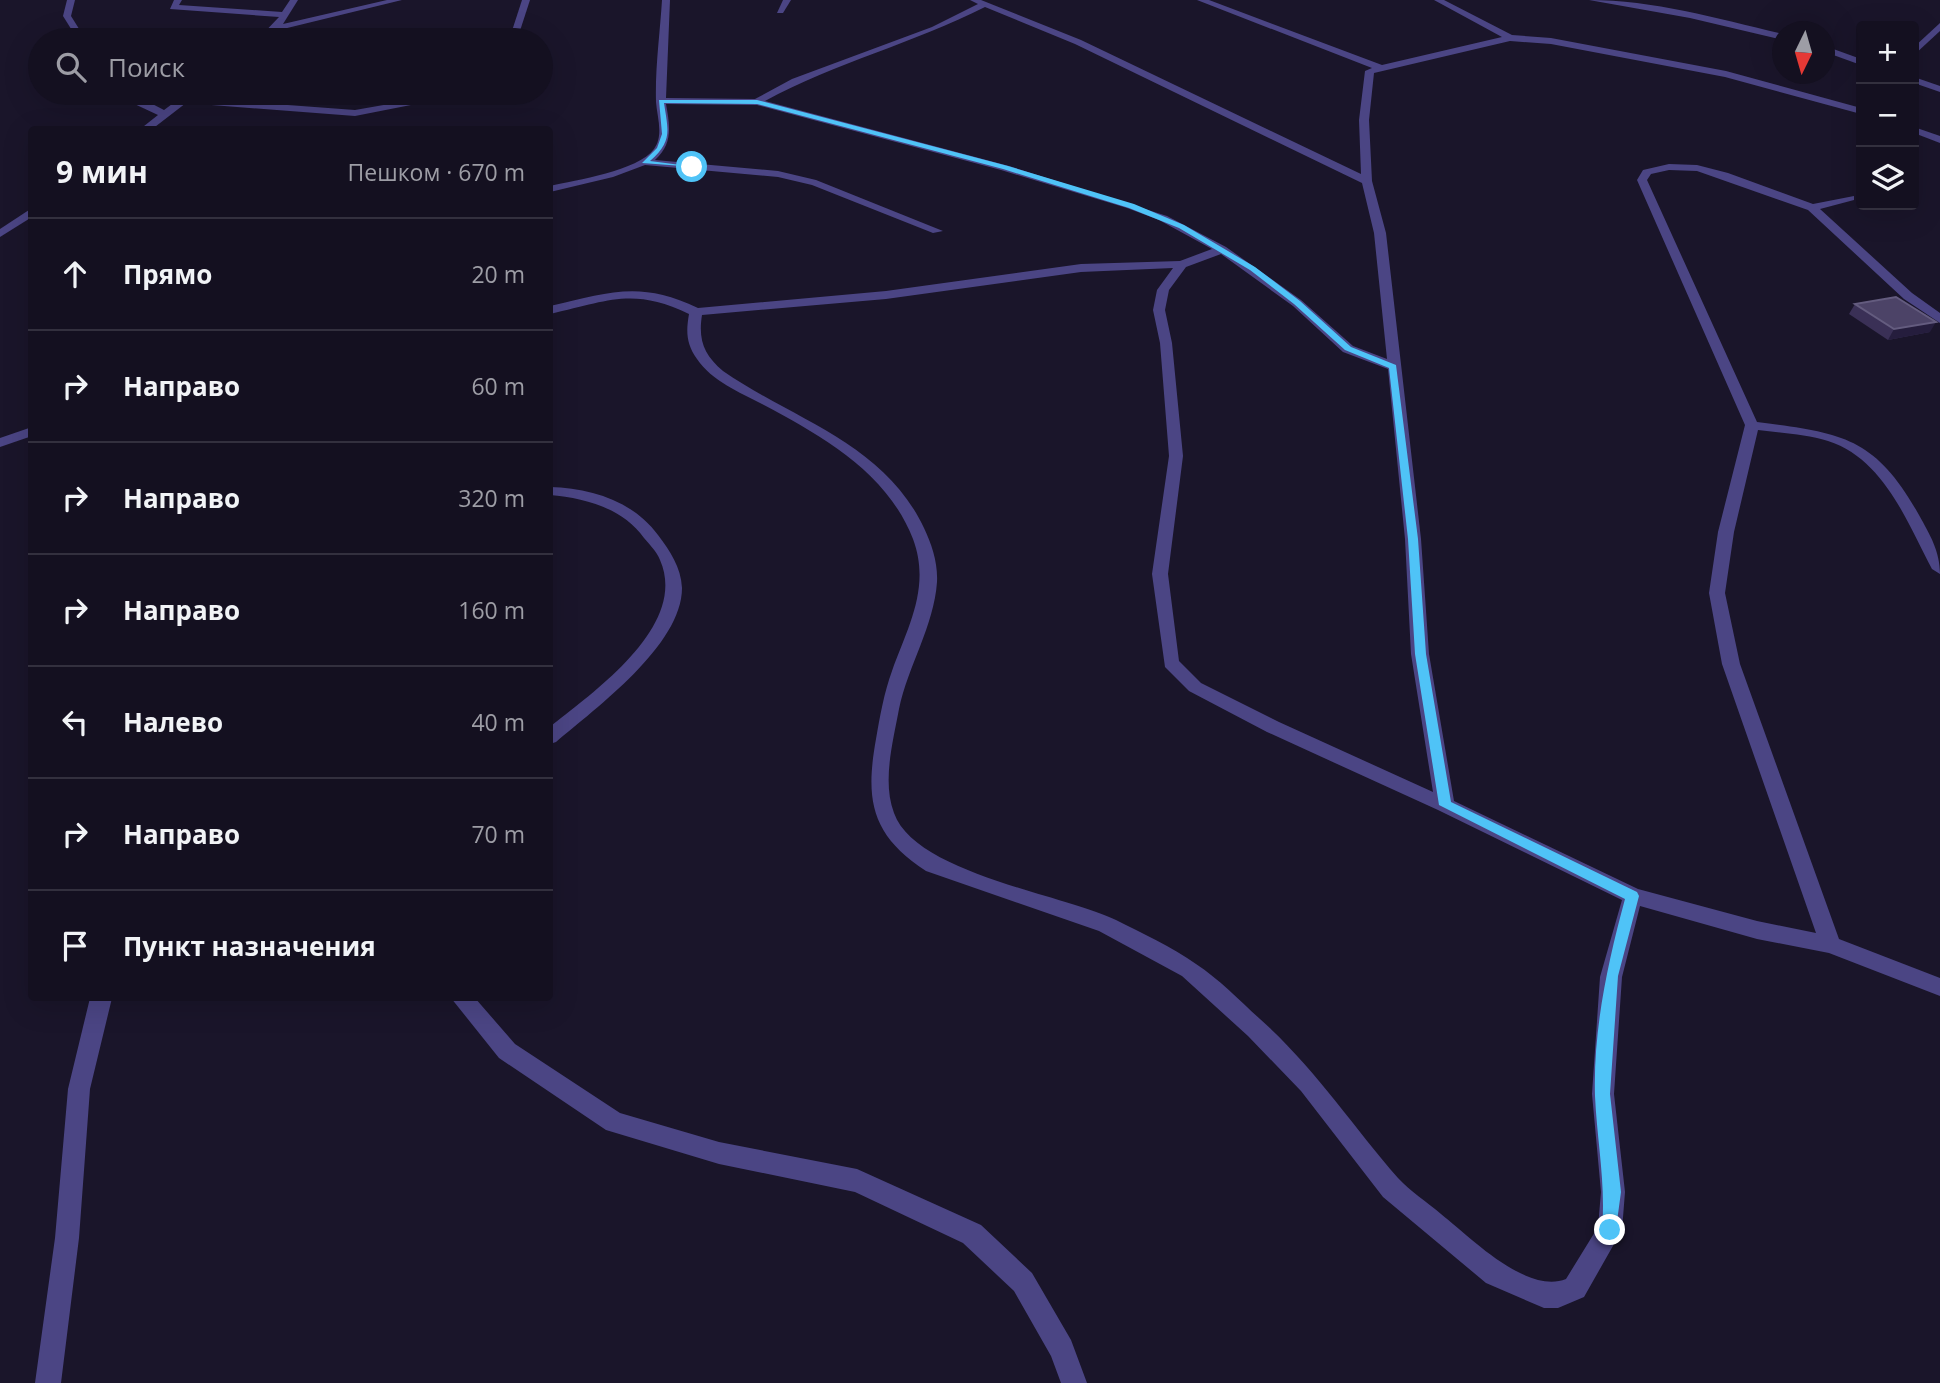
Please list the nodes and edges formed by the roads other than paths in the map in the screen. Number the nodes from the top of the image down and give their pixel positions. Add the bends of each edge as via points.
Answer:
1 (71, 0) edge
2 (178, 0) edge
3 (295, 0) edge
4 (398, 0) edge
5 (526, 0) edge
6 (666, 0) edge
7 (787, 0) edge
8 (1201, 0) edge
9 (1438, 0) edge
10 (1593, 0) edge
11 (980, 2) edge
12 (780, 11) dead end
13 (286, 15) junction
14 (1940, 26) edge
15 (74, 28) edge
16 (276, 28) joint
17 (517, 28) edge
18 (1772, 34) edge
19 (1510, 38) junction
20 (1919, 47) edge
21 (1835, 53) edge
22 (1856, 60) edge
23 (1378, 68) junction
24 (1919, 82) edge
25 (1940, 89) edge
26 (661, 101) junction
27 (757, 102) junction
28 (144, 105) edge
29 (177, 105) edge
30 (250, 105) edge
31 (400, 105) edge
32 (1856, 110) edge
33 (355, 113) junction
34 (164, 114) junction
35 (149, 126) edge
36 (348, 126) edge
37 (1919, 132) edge
38 (1940, 140) edge
39 (644, 162) junction
40 (1367, 181) junction
41 (553, 188) edge
42 (1850, 198) dead end
43 (1812, 208) junction
44 (28, 214) edge
45 (937, 231) dead end
46 (0, 234) edge
47 (1222, 249) junction
48 (1182, 264) junction
49 (553, 309) edge
50 (696, 312) junction
51 (1940, 319) edge
52 (1393, 366) junction
53 (1752, 425) junction
54 (28, 432) edge
55 (0, 443) edge
56 (553, 491) edge
57 (1940, 569) edge
58 (553, 734) edge
59 (1445, 805) junction
60 (1633, 896) junction
61 (1831, 945) junction
62 (1940, 987) edge
63 (99, 1001) edge
64 (465, 1001) edge
65 (48, 1383) edge
66 (1074, 1383) edge

1 - 15 lane via 67,16
2 - 13 lane via 174,8
3 - 13 lane
4 - 16 lane
5 - 17 lane
6 - 26 lane
7 - 12 lane
8 - 23 lane
9 - 19 lane
10 - 18 lane via 1690,15
11 - 27 lane via 935,29 795,80
11 - 40 lane via 1078,42
13 - 16 lane
14 - 20 lane
19 - 23 lane
19 - 32 lane via 1648,57
21 - 22 lane
23 - 40 lane via 1370,71 1366,91
24 - 25 lane
26 - 27 lane
26 - 39 lane via 665,134 660,148
27 - 47 lane via 1099,195 1163,218
28 - 34 lane
29 - 34 lane
30 - 33 lane
31 - 33 lane
33 - 36 lane
34 - 35 lane
37 - 38 lane
39 - 41 lane
39 - 45 lane via 778,174
40 - 52 lane via 1380,233
42 - 43 lane
43 - 51 lane via 1908,296
43 - 53 lane via 1697,168 1669,167 1647,172 1642,180
44 - 46 lane
47 - 48 lane
47 - 52 lane via 1297,303 1348,349
48 - 50 lane via 1081,268 886,295
48 - 59 lane via 1163,290 1159,310 1176,456 1160,574 1171,663 1195,687
49 - 50 lane via 646,295 664,297
50 - 60 lane via 696,348 716,372 814,427 877,474 900,497 917,528 930,572 919,623 897,683 877,794 899,839 933,865 1106,925 1189,970 1309,1084 1392,1189 1495,1275 1544,1295 1575,1288 1610,1230 1613,1192 1604,1081 1611,976
52 - 59 lane via 1413,539 1420,654
53 - 57 lane via 1834,438 1861,449 1880,466
53 - 61 lane via 1726,532 1717,593 1731,664
54 - 55 lane
56 - 58 lane via 594,497 629,513 667,552 673,599 661,633 641,658
59 - 60 lane
60 - 61 lane
61 - 62 lane
63 - 65 lane via 79,1090 67,1238
64 - 66 lane via 507,1051 614,1122 719,1153 857,1181 972,1234 1023,1282 1062,1349

